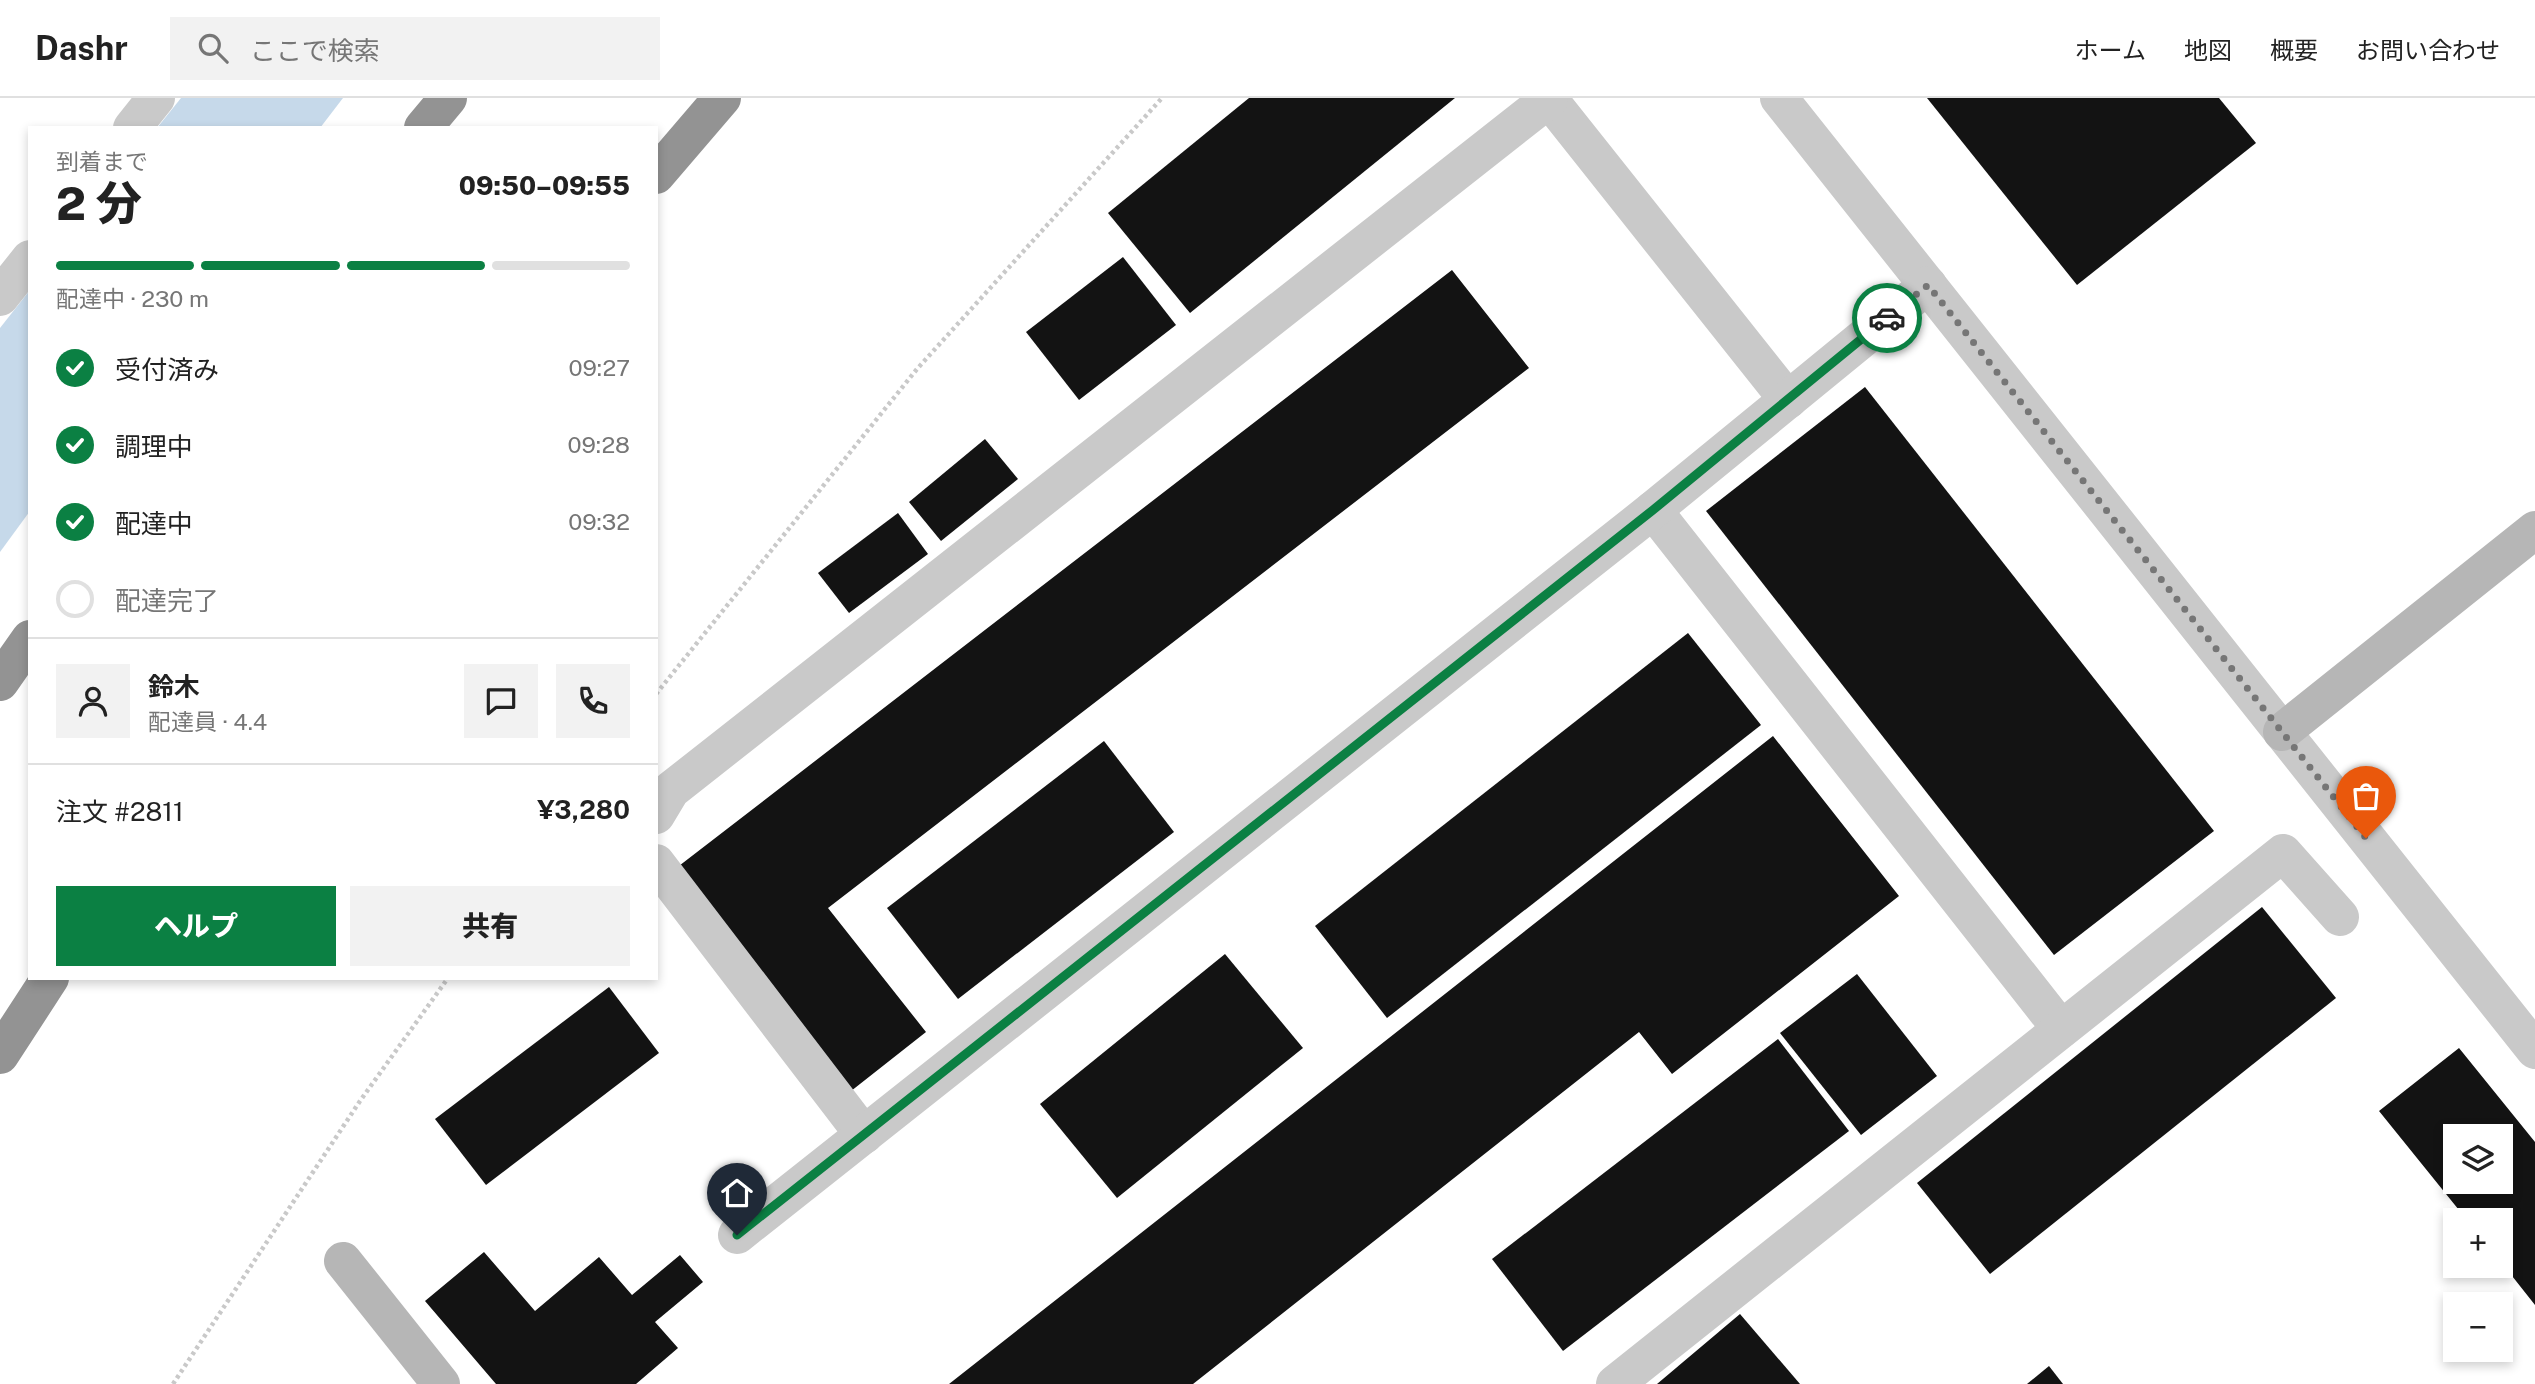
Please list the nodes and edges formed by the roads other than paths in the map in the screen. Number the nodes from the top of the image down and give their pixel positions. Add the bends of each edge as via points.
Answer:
1 (156, 98) edge
2 (448, 98) edge
3 (722, 98) edge
4 (1779, 98) edge
5 (1548, 99) edge
6 (134, 126) edge
7 (425, 126) edge
8 (658, 173) edge
9 (28, 262) edge
10 (1928, 285) junction
11 (0, 297) edge
12 (1788, 400) junction
13 (1653, 510) junction
14 (2535, 530) edge
15 (28, 642) edge
16 (0, 682) edge
17 (2282, 732) junction
18 (658, 812) edge
19 (658, 866) edge
20 (2340, 917) dead end
21 (49, 980) edge
22 (2061, 1029) junction
23 (2535, 1051) edge
24 (0, 1055) edge
25 (864, 1135) junction
26 (737, 1235) dead end
27 (343, 1261) dead end
28 (441, 1384) edge
29 (1615, 1384) edge

1 - 6 street
2 - 7 highway
3 - 8 highway
4 - 10 street
5 - 12 street
5 - 18 street via 671,790
9 - 11 street
10 - 12 street
10 - 17 street
12 - 13 street
13 - 22 street
13 - 25 street
14 - 17 street
15 - 16 highway
17 - 23 street
19 - 25 street
20 - 22 street via 2283,853
21 - 24 highway
22 - 29 street
25 - 26 street
27 - 28 street

